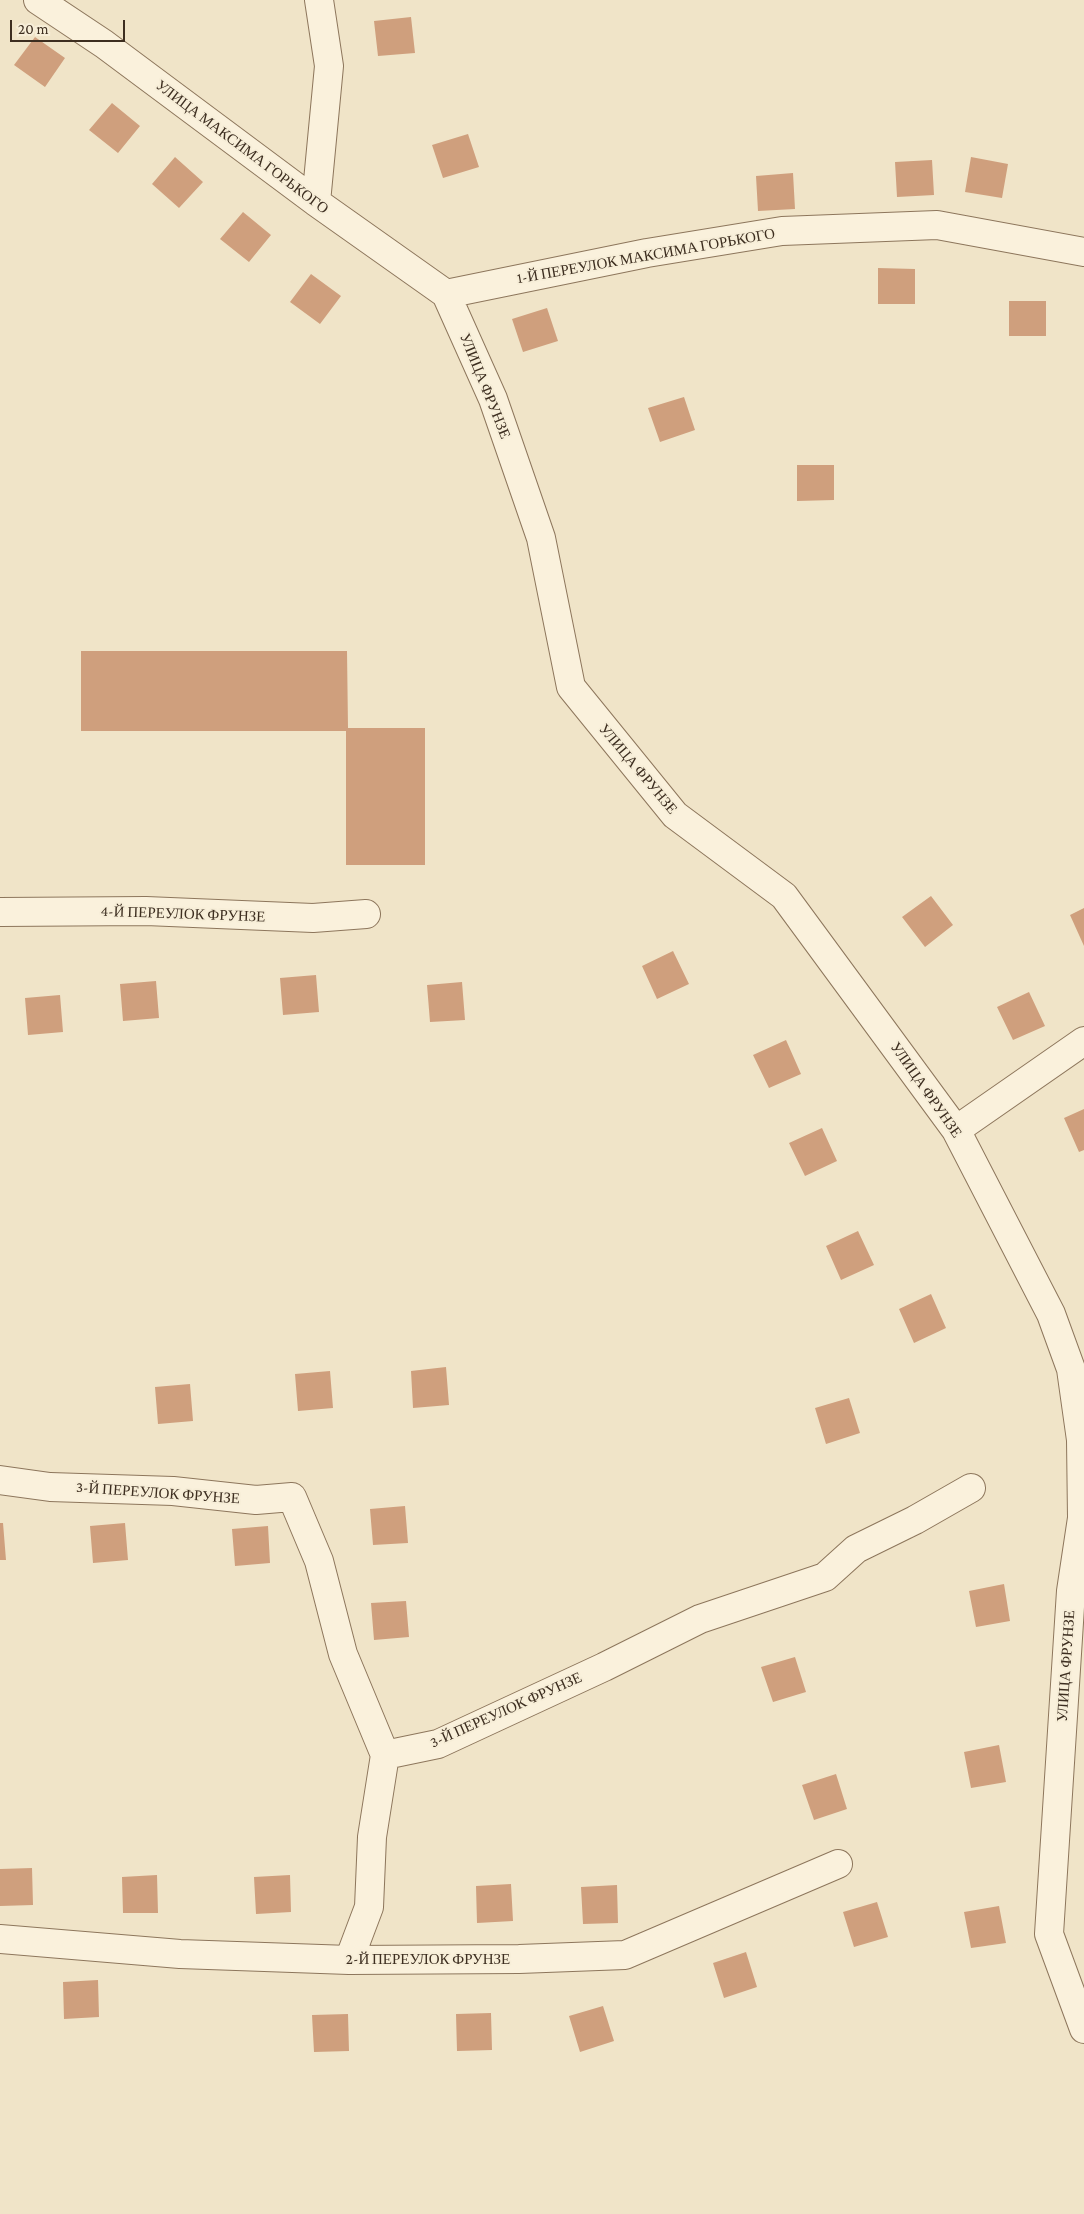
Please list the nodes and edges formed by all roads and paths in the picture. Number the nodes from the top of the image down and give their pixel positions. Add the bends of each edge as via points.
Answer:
1 (38, 0) edge
2 (319, 0) edge
3 (316, 202) junction
4 (1084, 252) edge
5 (446, 294) junction
6 (0, 912) edge
7 (366, 914) dead end
8 (1084, 1041) edge
9 (956, 1130) junction
10 (0, 1480) edge
11 (971, 1488) dead end
12 (385, 1755) junction
13 (838, 1864) dead end
14 (0, 1939) edge
15 (349, 1960) junction
16 (1084, 2029) edge

1 - 3 street, УЛИЦА МАКСИМА ГОРЬКОГО via 104,44
2 - 3 street via 329,66
3 - 5 street, УЛИЦА МАКСИМА ГОРЬКОГО
4 - 5 street, 1-Й ПЕРЕУЛОК МАКСИМА ГОРЬКОГО via 937,225 782,231 647,253
5 - 9 street, УЛИЦА ФРУНЗЕ via 493,399 542,538 571,687 675,815 784,896
6 - 7 street, 4-Й ПЕРЕУЛОК ФРУНЗЕ via 146,912 313,918
8 - 9 street
9 - 16 street, УЛИЦА ФРУНЗЕ via 1052,1314 1071,1369 1081,1440 1082,1518 1071,1591 1049,1934
10 - 12 street, 3-Й ПЕРЕУЛОК ФРУНЗЕ via 50,1487 173,1491 256,1500 292,1497 319,1561 343,1654
11 - 12 street, 3-Й ПЕРЕУЛОК ФРУНЗЕ via 856,1549 825,1577 700,1619 438,1744
12 - 15 street via 372,1837 369,1907
13 - 15 street, 2-Й ПЕРЕУЛОК ФРУНЗЕ via 625,1955
14 - 15 street, 2-Й ПЕРЕУЛОК ФРУНЗЕ via 180,1954

